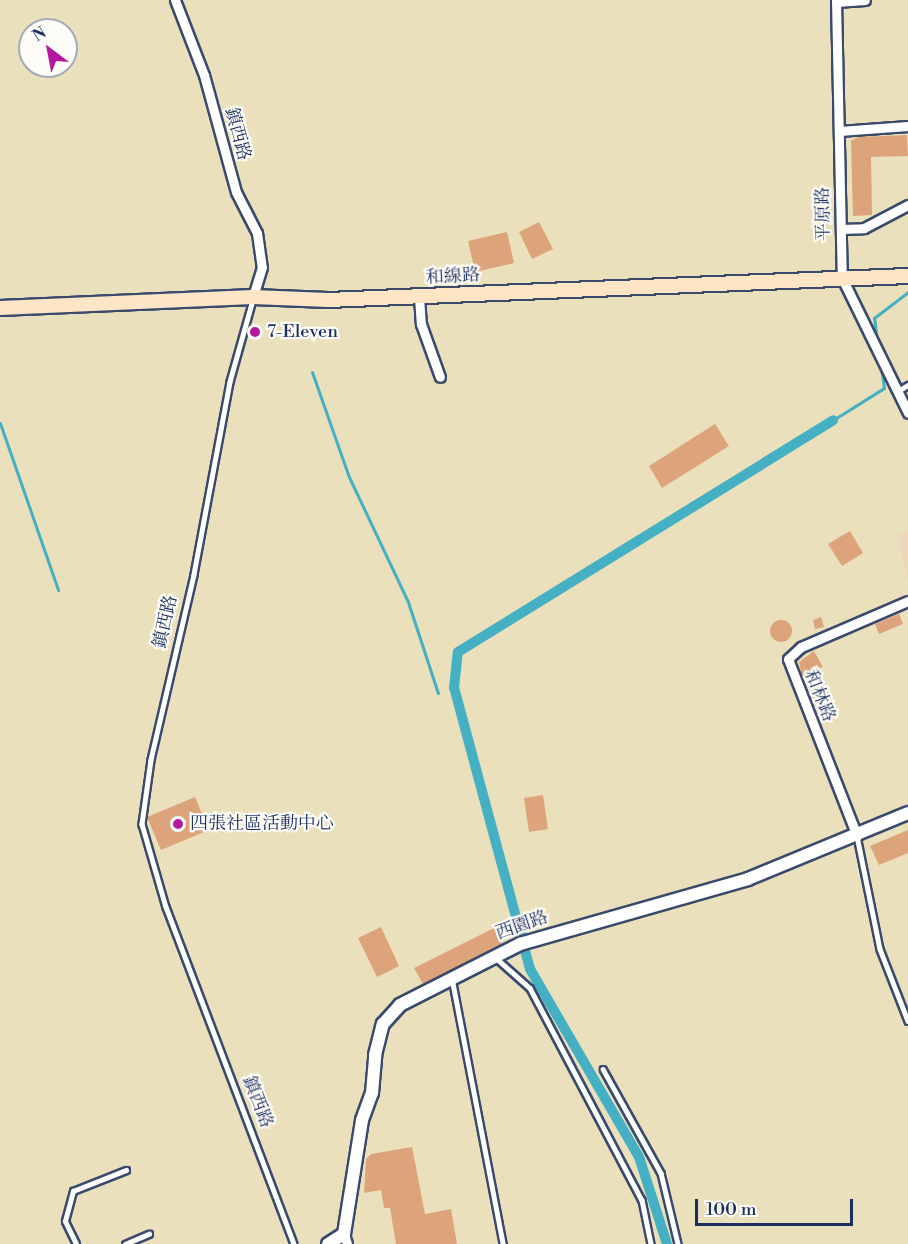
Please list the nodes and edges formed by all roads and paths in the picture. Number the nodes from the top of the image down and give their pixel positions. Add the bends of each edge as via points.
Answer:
1 (175, 0) edge
2 (865, 0) edge
3 (836, 1) edge
4 (908, 126) edge
5 (839, 131) junction
6 (908, 205) edge
7 (841, 230) junction
8 (908, 276) edge
9 (842, 278) junction
10 (254, 297) junction
11 (418, 297) junction
12 (0, 308) edge
13 (440, 377) dead end
14 (908, 385) edge
15 (898, 392) junction
16 (908, 413) edge
17 (908, 602) edge
18 (908, 813) edge
19 (857, 836) junction
20 (494, 956) junction
21 (452, 976) junction
22 (908, 1020) edge
23 (603, 1069) dead end
24 (126, 1170) dead end
25 (149, 1234) dead end
26 (346, 1239) edge
27 (76, 1244) edge
28 (125, 1244) edge
29 (294, 1244) edge
30 (328, 1244) edge
31 (502, 1244) edge
32 (651, 1244) edge
33 (678, 1244) edge

1 - 10 street, 鎮西路 via 204,75 236,192 257,233 262,267
2 - 3 street
3 - 5 street, 平原路
4 - 5 street
5 - 7 street, 平原路
6 - 7 street via 864,228
7 - 9 street, 平原路
8 - 9 main road, 和線路
9 - 11 main road, 和線路
9 - 15 street, 平原路
10 - 11 main road, 和線路
10 - 12 main road, 和線路
10 - 29 lane, 鎮西路 via 230,382 194,575 151,760 142,824 166,907
11 - 13 street via 421,324
14 - 15 lane
15 - 16 street, 平原路
17 - 19 street, 和林路 via 801,648 788,659
18 - 19 street, 西園路
19 - 20 street, 西園路 via 748,879 520,944
19 - 22 lane via 880,949
20 - 21 street, 西園路
20 - 32 lane via 530,987 642,1200
21 - 26 street, 西園路 via 400,1005 383,1024 375,1055 372,1093 362,1120
21 - 31 lane
23 - 33 lane via 661,1173
24 - 27 lane via 74,1191 65,1221
25 - 28 lane
26 - 30 street, 西園路

